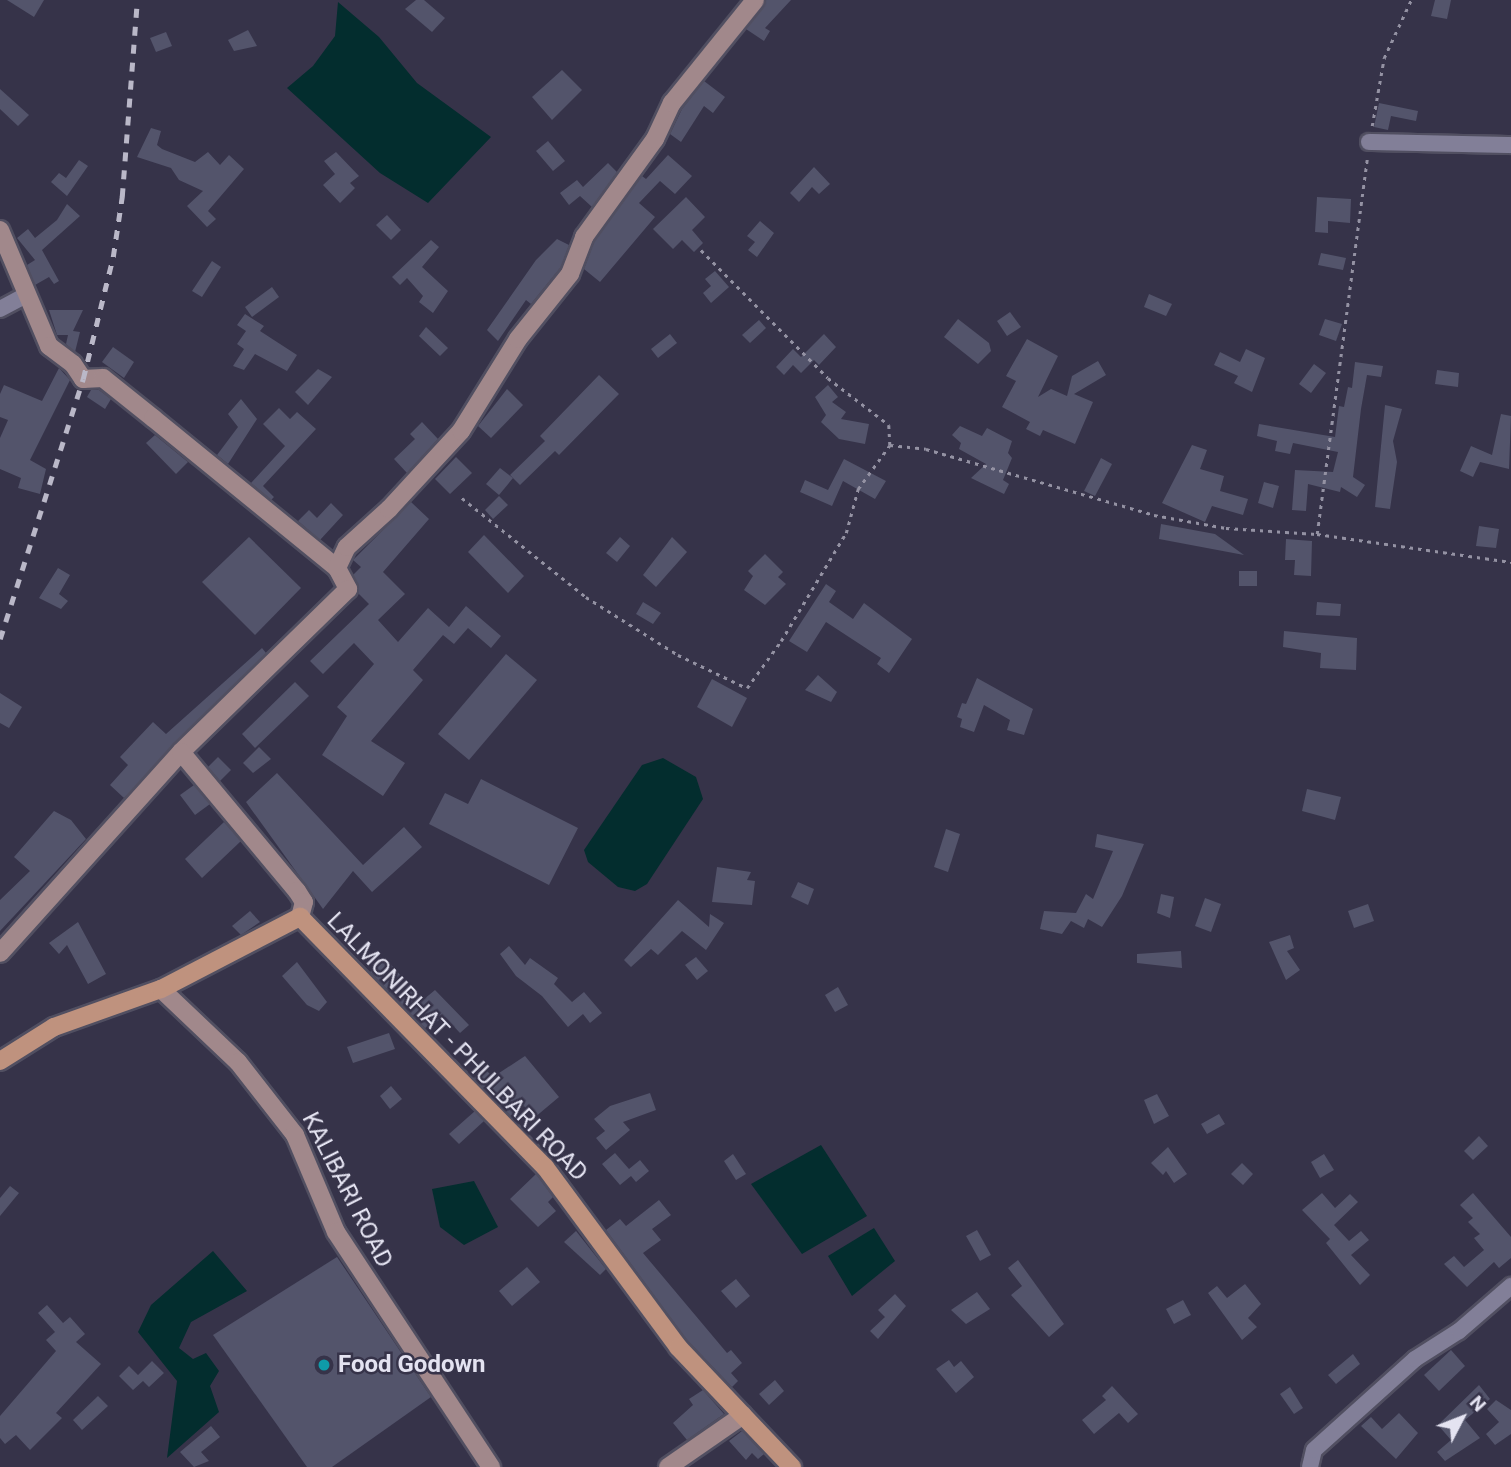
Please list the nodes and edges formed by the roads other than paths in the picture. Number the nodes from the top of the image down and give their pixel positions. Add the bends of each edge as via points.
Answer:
1 (755, 0) edge
2 (1369, 142) road end
3 (1511, 145) edge
4 (0, 230) edge
5 (26, 295) junction
6 (0, 309) edge
7 (337, 568) junction
8 (181, 752) junction
9 (300, 917) junction
10 (0, 953) edge
11 (161, 989) junction
12 (0, 1061) edge
13 (1511, 1286) edge
14 (743, 1415) junction
15 (491, 1467) edge
16 (668, 1467) edge
17 (792, 1467) edge
18 (1310, 1467) edge

1 - 7 street via 671,103 655,139 584,237 570,274 518,339 461,431 347,548
2 - 3 street
4 - 5 street
5 - 6 street
5 - 7 street via 49,346 73,364 83,379 103,378
7 - 8 street via 348,589
8 - 9 street via 297,891 304,902
8 - 10 street
9 - 11 main road, LALMONIRHAT - PHULBARI ROAD
9 - 14 main road, LALMONIRHAT - PHULBARI ROAD via 545,1167 678,1347
11 - 12 main road, LALMONIRHAT - PHULBARI ROAD via 54,1027
11 - 15 street, KALIBARI ROAD via 238,1062 295,1135 336,1232
13 - 18 street via 1459,1331 1415,1359 1314,1450
14 - 16 street
14 - 17 main road, LALMONIRHAT - PHULBARI ROAD

